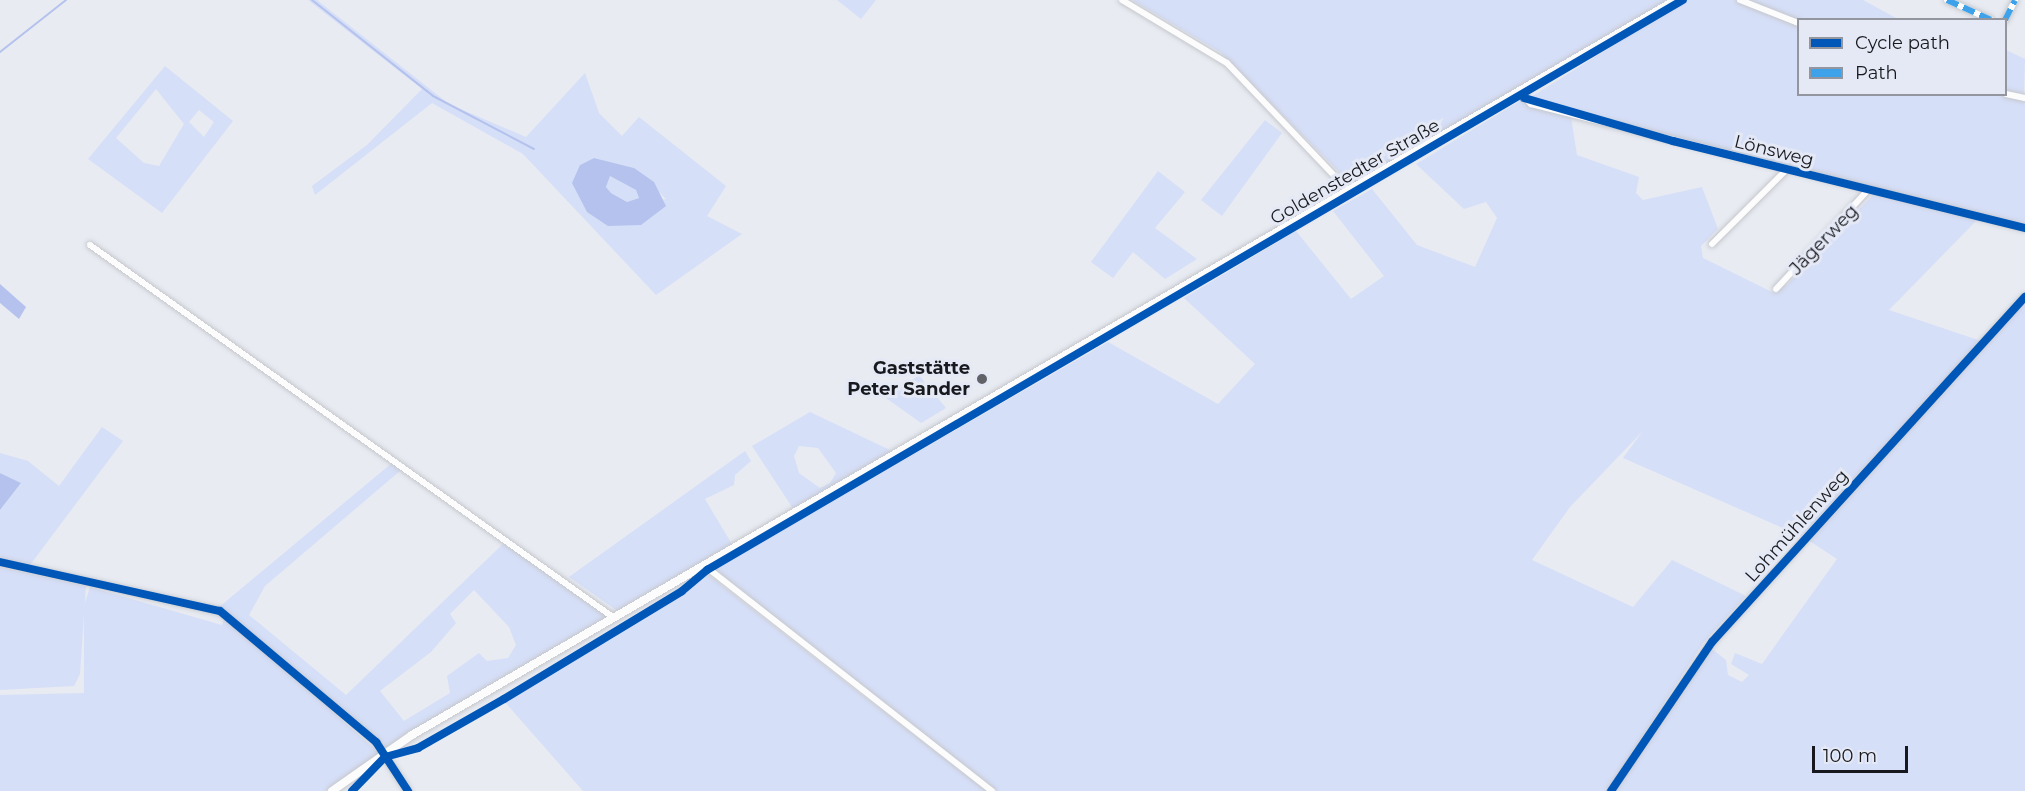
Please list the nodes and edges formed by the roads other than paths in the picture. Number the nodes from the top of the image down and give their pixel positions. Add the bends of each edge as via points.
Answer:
1 (1122, 0) edge
2 (1676, 0) edge
3 (1740, 0) edge
4 (1947, 0) edge
5 (2015, 0) edge
6 (1987, 18) edge
7 (2007, 18) edge
8 (1797, 22) edge
9 (1521, 93) junction
10 (2007, 94) edge
11 (2025, 98) edge
12 (1786, 170) junction
13 (1869, 189) junction
14 (1350, 192) junction
15 (2025, 228) edge
16 (1712, 244) dead end
17 (90, 245) dead end
18 (1776, 289) dead end
19 (2025, 297) edge
20 (0, 562) edge
21 (705, 566) junction
22 (614, 618) junction
23 (383, 754) junction
24 (332, 791) edge
25 (408, 791) edge
26 (992, 791) edge
27 (1611, 791) edge

1 - 14 street via 1227,63
2 - 9 main road, Goldenstedter Straße
3 - 8 street
4 - 6 street
5 - 7 street
9 - 12 street, Lönsweg via 1531,104
9 - 14 main road, Goldenstedter Straße
10 - 11 street
12 - 13 street, Lönsweg
12 - 16 street
13 - 15 street, Lönsweg
13 - 18 street, Jägerweg
14 - 21 main road, Goldenstedter Straße
17 - 22 street
19 - 27 street, Lohmühlenweg via 1712,642
20 - 23 street via 220,611
21 - 22 main road, Goldenstedter Straße
21 - 26 street
22 - 23 main road, Goldenstedter Straße
23 - 24 main road, Goldenstedter Straße
23 - 25 street

